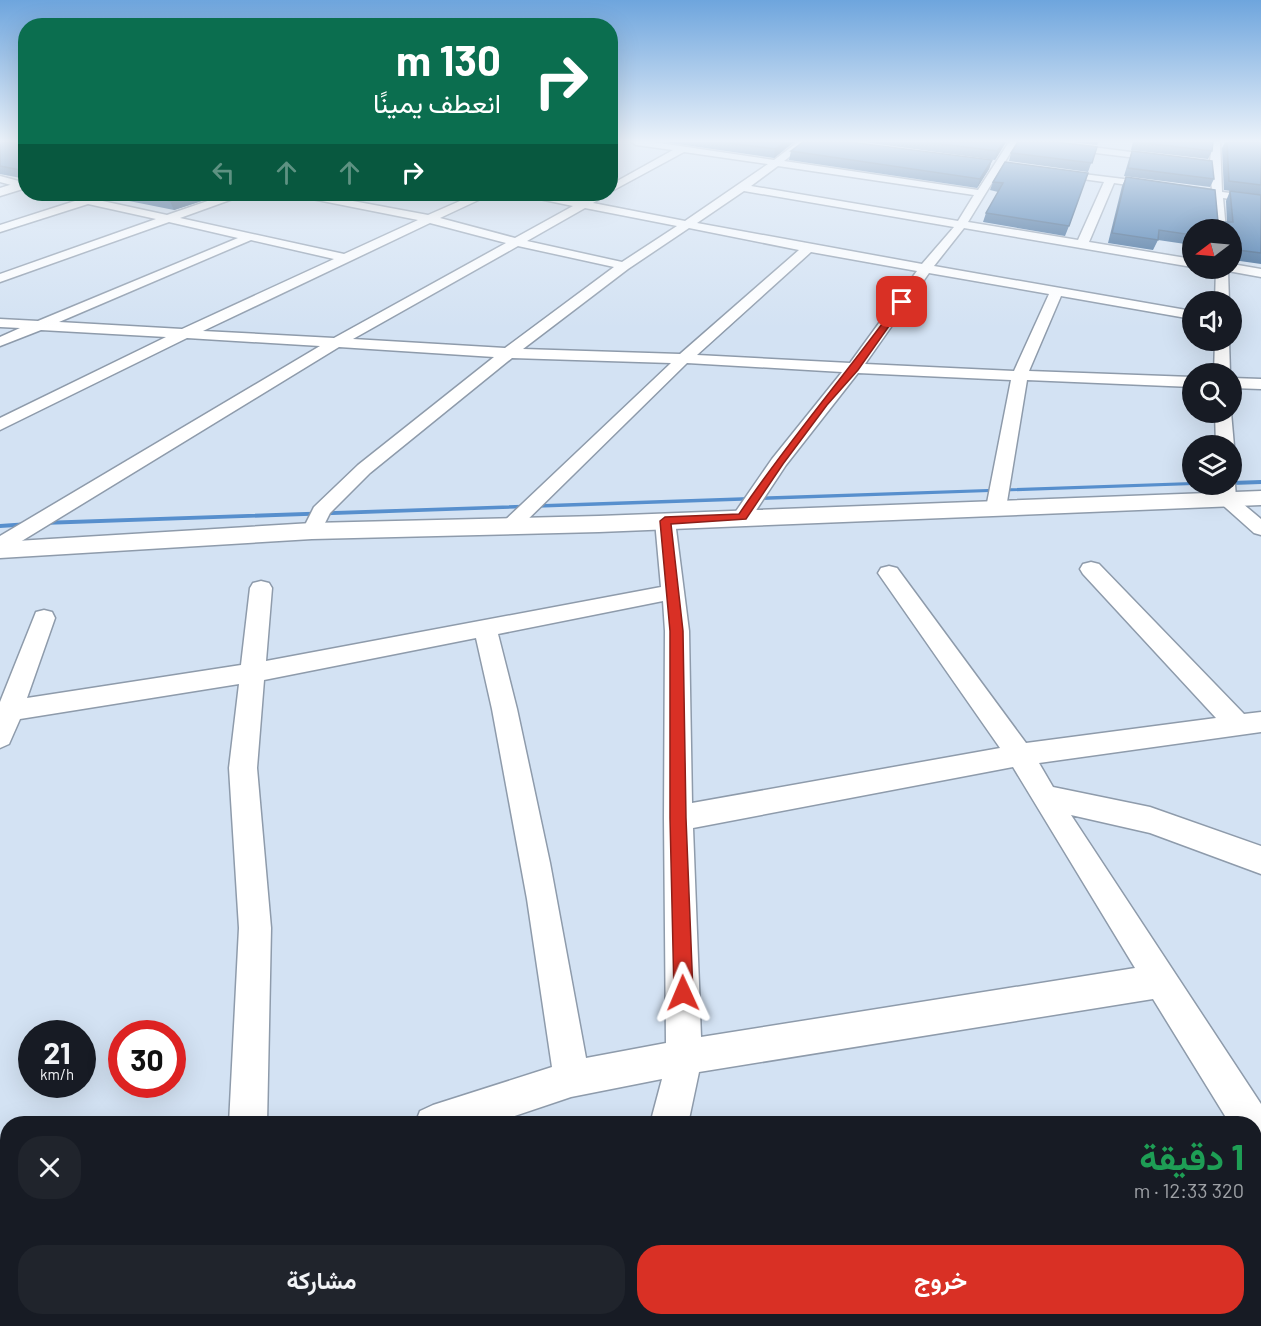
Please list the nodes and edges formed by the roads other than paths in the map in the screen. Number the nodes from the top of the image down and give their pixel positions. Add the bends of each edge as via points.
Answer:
1 (75, 204) edge
2 (104, 204) edge
3 (209, 204) edge
4 (352, 204) edge
5 (462, 204) edge
6 (584, 204) joint
7 (718, 204) edge
8 (836, 204) edge
9 (973, 204) edge
10 (1100, 204) edge
11 (1219, 204) edge
12 (168, 218) junction
13 (429, 219) junction
14 (1219, 219) edge
15 (687, 225) junction
16 (961, 225) junction
17 (0, 229) edge
18 (249, 237) junction
19 (516, 242) junction
20 (1082, 245) junction
21 (808, 248) junction
22 (345, 258) junction
23 (1182, 261) edge
24 (624, 266) junction
25 (925, 269) junction
26 (1242, 270) edge
27 (1261, 273) edge
28 (0, 278) edge
29 (1056, 292) junction
30 (1182, 313) edge
31 (0, 323) edge
32 (42, 324) junction
33 (186, 333) junction
34 (0, 342) edge
35 (338, 342) junction
36 (507, 353) junction
37 (683, 360) junction
38 (854, 368) junction
39 (1020, 375) junction
40 (1182, 382) edge
41 (1242, 383) edge
42 (1261, 384) edge
43 (0, 425) edge
44 (1184, 495) edge
45 (1230, 495) edge
46 (1242, 495) edge
47 (1261, 498) edge
48 (996, 508) junction
49 (742, 517) junction
50 (665, 521) junction
51 (509, 527) junction
52 (1261, 529) edge
53 (312, 531) junction
54 (0, 545) edge
55 (0, 550) edge
56 (1091, 569) dead end
57 (889, 573) dead end
58 (261, 588) dead end
59 (673, 592) junction
60 (44, 618) dead end
61 (485, 627) junction
62 (251, 673) junction
63 (5, 711) edge
64 (1250, 723) edge
65 (0, 737) edge
66 (1020, 755) junction
67 (1044, 797) junction
68 (678, 818) junction
69 (1261, 860) edge
70 (1160, 981) junction
71 (684, 1058) junction
72 (571, 1079) junction
73 (248, 1116) edge
74 (458, 1116) edge
75 (672, 1116) edge
76 (1247, 1116) edge

1 - 17 street
2 - 12 street
3 - 12 street
4 - 13 street
5 - 13 street
6 - 15 street
6 - 19 street
7 - 15 street
8 - 16 street
9 - 16 street
10 - 20 street
11 - 14 street
12 - 18 street
12 - 28 street
13 - 19 street
13 - 22 street
15 - 21 street
15 - 24 street
16 - 20 street
16 - 25 street
18 - 22 street
18 - 32 street
19 - 24 street
19 - 35 street
20 - 23 street
21 - 25 street
21 - 37 street
22 - 33 street
24 - 36 street
25 - 29 street
25 - 38 street
26 - 27 street
29 - 30 street
29 - 39 street
31 - 32 street
32 - 33 street
32 - 34 street
33 - 35 street
33 - 43 street
35 - 36 street
35 - 54 street
36 - 37 street
36 - 53 street via 363,469 321,511
37 - 38 street
37 - 51 street
38 - 39 street
38 - 49 street via 778,462
39 - 40 street
39 - 48 street
41 - 42 street
44 - 48 street
45 - 52 street
46 - 47 street
48 - 49 street
49 - 50 street
50 - 51 street
50 - 59 street
51 - 53 street
53 - 55 street
56 - 64 street
57 - 66 street
58 - 62 street
59 - 61 street
59 - 68 street
60 - 63 street
61 - 62 street
61 - 72 street via 501,684 530,832
62 - 63 street
62 - 73 street via 243,768 255,928
63 - 65 street
64 - 66 street
66 - 67 street
66 - 68 street
67 - 69 street via 1150,820
67 - 70 street
68 - 71 street
70 - 71 street
70 - 76 street
71 - 72 street
71 - 75 street
72 - 74 street

